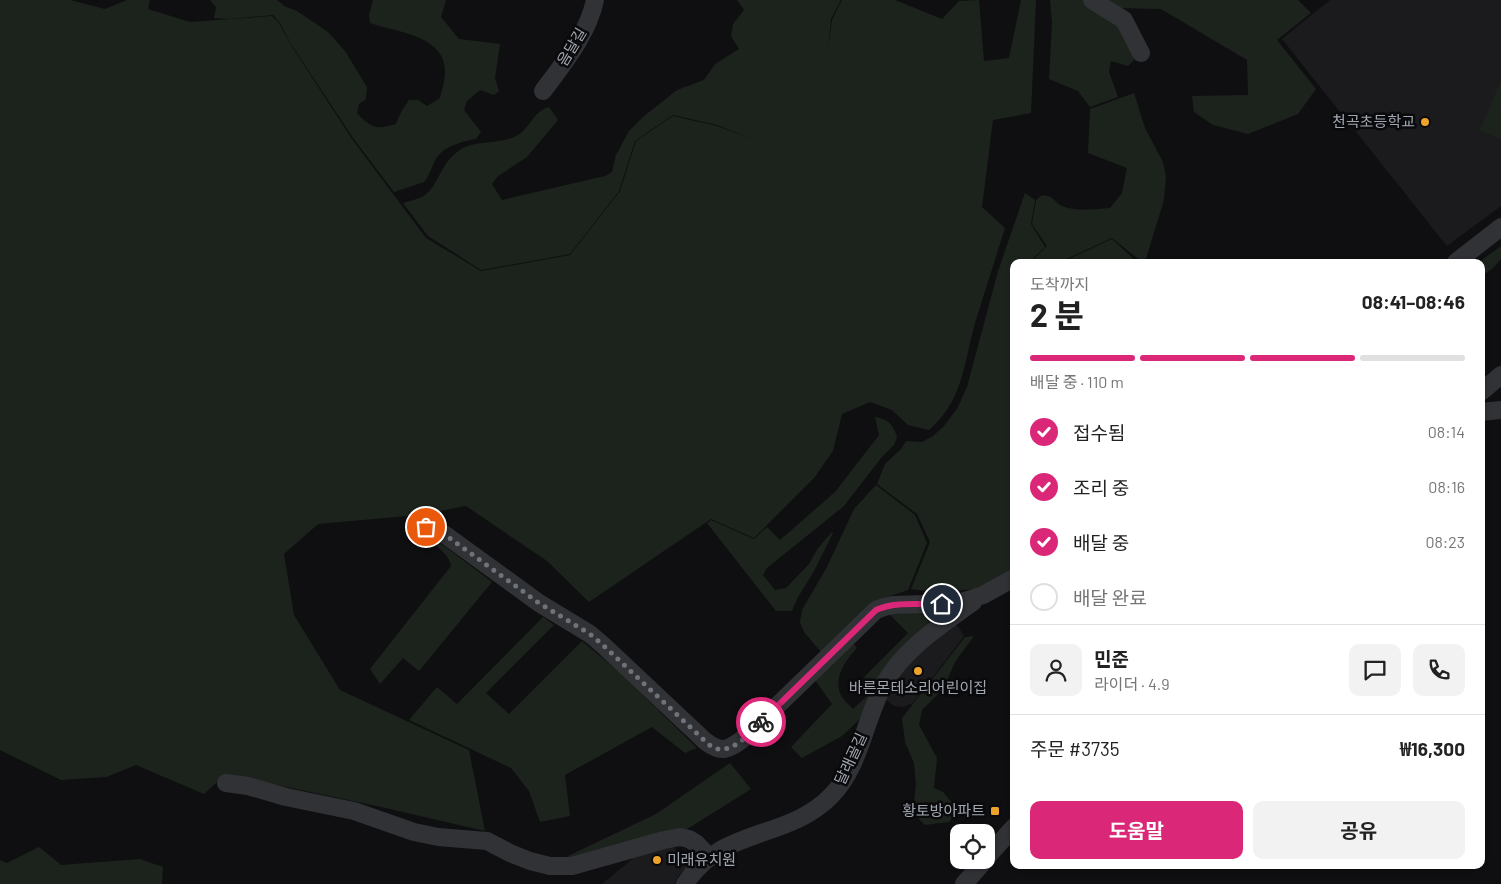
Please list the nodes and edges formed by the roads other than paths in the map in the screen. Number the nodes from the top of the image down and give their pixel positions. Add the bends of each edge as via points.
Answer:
1 (595, 0) edge
2 (1092, 0) edge
3 (1141, 53) dead end
4 (543, 91) dead end
5 (1501, 227) edge
6 (1460, 259) edge
7 (1501, 375) edge
8 (1485, 389) edge
9 (1501, 410) edge
10 (1485, 412) edge
11 (426, 527) dead end
12 (1010, 580) edge
13 (983, 595) junction
14 (226, 784) dead end
15 (1010, 831) edge
16 (995, 848) edge
17 (709, 857) junction
18 (977, 869) edge
19 (684, 884) edge
20 (964, 884) edge

1 - 4 street, 음달길 via 577,42
2 - 3 street via 1124,20
5 - 6 street
7 - 8 street
9 - 10 street
11 - 13 street, 달래골길 via 444,534 539,603 590,634 715,748 734,746 744,738 876,610 893,605 958,603
12 - 13 street, 달래골길
13 - 17 street, 달래골길 via 923,640 896,665 876,700 850,768 832,795 814,811 782,827 735,841
14 - 17 street via 248,786 354,811 414,832 488,840 510,853 550,866 572,866 680,837 697,844
15 - 16 street
17 - 19 street, 달래골길
18 - 20 street

